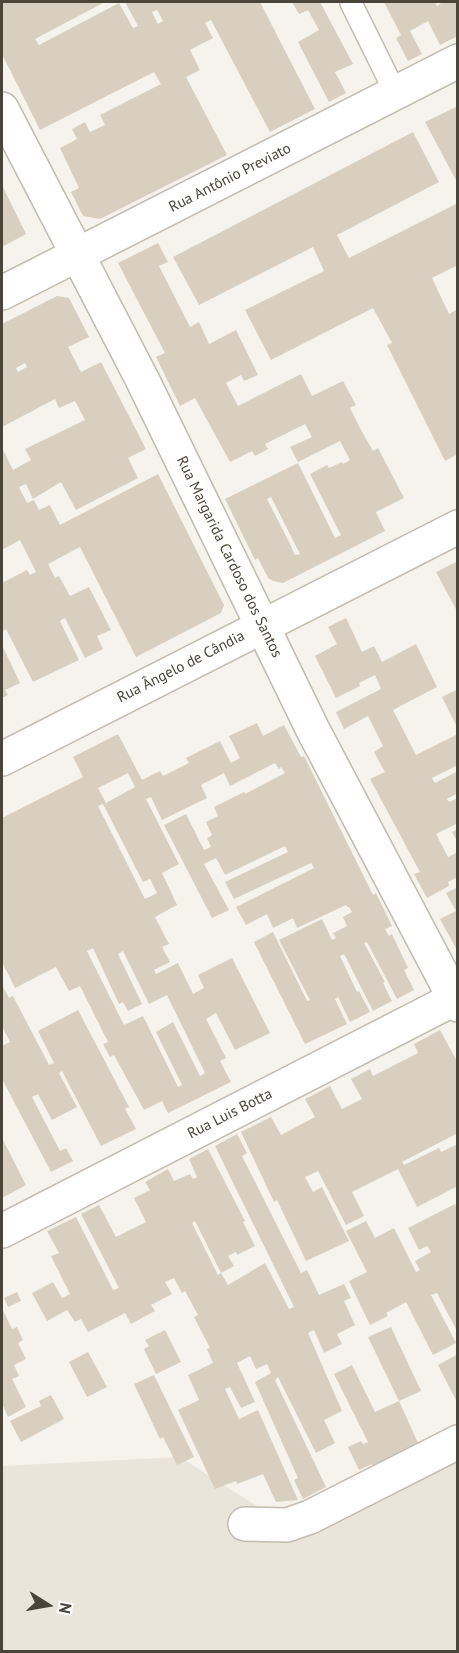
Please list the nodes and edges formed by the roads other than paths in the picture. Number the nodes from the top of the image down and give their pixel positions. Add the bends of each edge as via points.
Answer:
1 (351, 3) dead end
2 (458, 61) edge
3 (396, 94) junction
4 (2, 109) edge
5 (78, 255) junction
6 (2, 293) edge
7 (458, 527) edge
8 (262, 626) junction
9 (2, 759) edge
10 (456, 1000) edge
11 (2, 1231) edge
12 (458, 1442) edge
13 (245, 1524) dead end

1 - 3 lane
2 - 3 street, Rua Antônio Previato
3 - 5 street, Rua Antônio Previato
4 - 5 street, Rua Margarida Cardoso dos Santos
5 - 6 street, Rua Antônio Previato
5 - 8 street, Rua Margarida Cardoso dos Santos
7 - 8 street, Rua Ângelo de Cândia
8 - 9 street, Rua Ângelo de Cândia
8 - 10 street, Rua Margarida Cardoso dos Santos
10 - 11 street, Rua Luis Botta
12 - 13 street via 310,1517 287,1524

